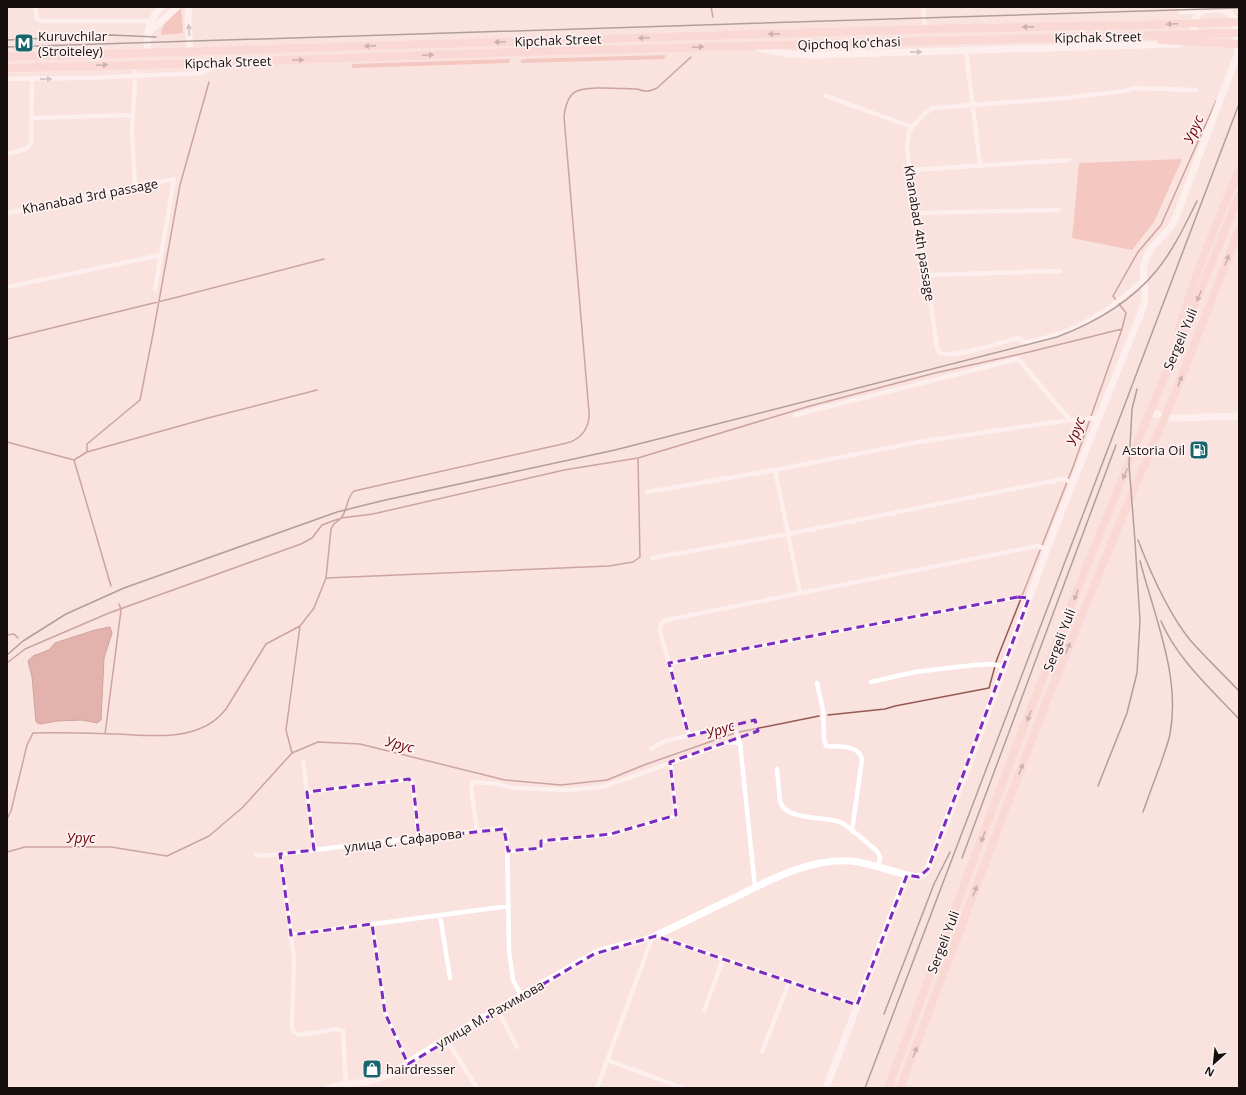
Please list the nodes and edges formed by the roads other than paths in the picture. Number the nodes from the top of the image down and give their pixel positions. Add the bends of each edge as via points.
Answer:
1 (35, 7) edge
2 (161, 7) edge
3 (177, 7) edge
4 (189, 7) edge
5 (924, 7) edge
6 (1206, 10) junction
7 (151, 21) junction
8 (1239, 22) edge
9 (925, 29) junction
10 (148, 32) junction
11 (1194, 32) junction
12 (1239, 33) edge
13 (1143, 36) junction
14 (671, 37) junction
15 (960, 40) joint
16 (738, 46) junction
17 (671, 48) junction
18 (1238, 48) edge
19 (966, 51) junction
20 (190, 52) junction
21 (146, 54) junction
22 (7, 57) edge
23 (226, 62) junction
24 (134, 64) junction
25 (191, 64) junction
26 (147, 65) junction
27 (7, 68) edge
28 (135, 76) junction
29 (7, 79) edge
30 (32, 79) junction
31 (1196, 90) dead end
32 (826, 96) dead end
33 (973, 104) junction
34 (132, 115) junction
35 (32, 118) junction
36 (912, 127) junction
37 (7, 154) edge
38 (1069, 160) dead end
39 (980, 165) junction
40 (909, 170) junction
41 (1239, 170) edge
42 (135, 187) junction
43 (1239, 195) edge
44 (1058, 210) dead end
45 (7, 213) edge
46 (914, 213) junction
47 (1239, 230) edge
48 (161, 255) junction
49 (1060, 271) dead end
50 (927, 275) junction
51 (1143, 280) junction
52 (7, 287) edge
53 (155, 290) dead end
54 (1173, 354) junction
55 (1150, 412) junction
56 (795, 415) dead end
57 (1239, 416) edge
58 (1165, 417) junction
59 (1093, 418) junction
60 (1070, 420) junction
61 (775, 470) junction
62 (1074, 483) junction
63 (647, 492) dead end
64 (788, 534) junction
65 (1048, 549) junction
66 (652, 558) dead end
67 (800, 593) junction
68 (1024, 597) junction
69 (670, 663) junction
70 (1002, 666) junction
71 (871, 682) dead end
72 (817, 683) dead end
73 (689, 736) junction
74 (740, 743) junction
75 (651, 749) dead end
76 (303, 760) dead end
77 (670, 762) junction
78 (777, 769) dead end
79 (307, 792) junction
80 (477, 831) junction
81 (852, 831) junction
82 (420, 838) junction
83 (314, 850) junction
84 (508, 851) junction
85 (280, 854) junction
86 (256, 855) dead end
87 (878, 867) junction
88 (907, 875) junction
89 (755, 887) junction
90 (509, 906) junction
91 (440, 915) junction
92 (372, 924) junction
93 (291, 935) junction
94 (654, 937) junction
95 (723, 959) junction
96 (450, 978) dead end
97 (789, 982) junction
98 (521, 995) junction
99 (857, 1005) junction
100 (497, 1009) junction
101 (704, 1011) dead end
102 (446, 1039) junction
103 (517, 1047) dead end
104 (762, 1052) dead end
105 (607, 1060) junction
106 (408, 1064) junction
107 (346, 1084) junction
108 (369, 1085) edge
109 (328, 1088) edge
110 (477, 1088) edge
111 (597, 1088) edge
112 (684, 1088) edge
113 (826, 1088) edge
114 (888, 1088) edge
115 (900, 1088) edge

1 - 7 street via 37,19 42,21
2 - 7 street
3 - 10 street
20 -> 4 street
5 - 9 street
6 - 11 street via 1196,19
6 - 11 street via 1182,11 1193,19
6 - 18 street via 1220,9 1232,16
7 - 10 street
8 -> 9 main road, Kipchak Street
9 -> 14 main road, Kipchak Street
10 - 21 street
11 - 19 street via 1190,40 1182,44
12 - 13 main road, Kipchak Street
13 - 15 main road, Kipchak Street
13 - 18 main road
14 - 17 main road
14 -> 20 main road, Kipchak Street
15 - 16 main road, Qipchoq ko'chasi
17 -> 16 main road, Kipchak Street
16 -> 19 street via 787,54 816,55
23 -> 17 main road, Kipchak Street
18 - 51 street via 1174,222 1149,252 1143,268
19 - 33 street
20 - 21 main road
20 - 25 main road
21 - 22 main road
21 - 26 main road
23 - 25 main road, Kipchak Street
23 - 28 street via 201,73
24 - 26 main road, Kipchak Street
27 -> 24 main road, Kipchak Street
24 - 28 street
25 - 26 main road, Kipchak Street
30 -> 28 street
28 - 34 street
29 - 30 street
30 - 35 street
31 - 33 street, Khanabad 4th passage via 1135,88 1066,98
32 - 36 street
33 - 36 street, Khanabad 4th passage via 933,108
33 - 39 street
34 - 35 street
34 - 42 street
35 - 37 street via 32,140 29,147
36 - 40 street, Khanabad 4th passage via 907,146
38 - 39 street
39 - 40 street
40 - 46 street, Khanabad 4th passage
41 - 54 main road via 1202,260
42 - 45 street, Khanabad 3rd passage
42 - 48 street, Khanabad 3rd passage via 174,179
43 -> 54 main road, Sergeli Yuli
44 - 46 street
46 - 50 street, Khanabad 4th passage
58 -> 47 main road, Sergeli Yuli
48 - 52 street
48 - 53 street
49 - 50 street
50 - 51 street, Khanabad 4th passage via 938,351 945,355 972,351 1018,338 1026,343 1060,334 1110,308
51 - 59 street via 1143,307
54 - 55 main road, Sergeli Yuli
55 - 58 street
55 -> 114 main road, Sergeli Yuli via 1030,714
56 - 60 street via 1018,359
57 - 58 street
115 -> 58 main road, Sergeli Yuli via 1047,700
59 - 60 street
59 - 62 street
60 - 61 street via 918,442
61 - 63 street
61 - 64 street
62 - 64 street via 1063,479
62 - 65 street
64 - 66 street
64 - 67 street
65 - 67 street via 1037,546
65 - 68 street
67 - 69 street via 663,621 660,631
68 - 69 street
68 - 70 street
69 - 73 street
70 - 71 street via 974,665 915,672
70 - 88 street via 967,769 928,869 919,877
72 - 81 street via 823,710 826,746 854,749 862,759
73 - 74 street via 728,726 737,733
73 - 75 street via 665,741
74 - 77 street via 728,742
74 - 89 street
76 - 79 street
77 - 80 street via 601,787 571,790 512,788 473,782 471,787
77 - 84 street via 676,815 611,834 541,841 541,848
78 - 81 street via 780,805 785,811 841,822
79 - 82 street via 409,779 412,784
79 - 83 street
80 - 82 street, улица С. Сафарова
80 - 84 street, улица С. Сафарова via 504,829 507,831
81 - 87 street via 877,851 880,857
82 - 83 street, улица С. Сафарова
83 - 85 street, улица С. Сафарова
84 - 90 street, улица С. Сафарова
85 - 86 street, улица С. Сафарова
85 - 93 street
87 - 88 street, улица М. Рахимова
87 - 89 street, улица М. Рахимова via 851,861 837,861 794,870
88 - 99 street
89 - 94 street, улица М. Рахимова
90 - 91 street
90 - 98 street, улица С. Сафарова via 512,980
91 - 92 street
91 - 96 street
92 - 93 street
92 - 106 street via 385,1013
93 - 107 street via 294,958 293,1031 299,1035 337,1029 343,1031
94 - 95 street
94 - 98 street, улица М. Рахимова via 600,951
94 - 105 street
95 - 97 street
95 - 101 street
97 - 99 street
97 - 104 street
98 - 100 street, улица М. Рахимова
99 - 113 street
100 - 102 street, улица М. Рахимова
100 - 103 street
102 - 106 street, улица М. Рахимова
102 - 110 street
105 - 111 street
105 - 112 street
106 - 108 street, улица М. Рахимова
107 - 108 street, улица М. Рахимова
107 - 109 street, улица М. Рахимова

